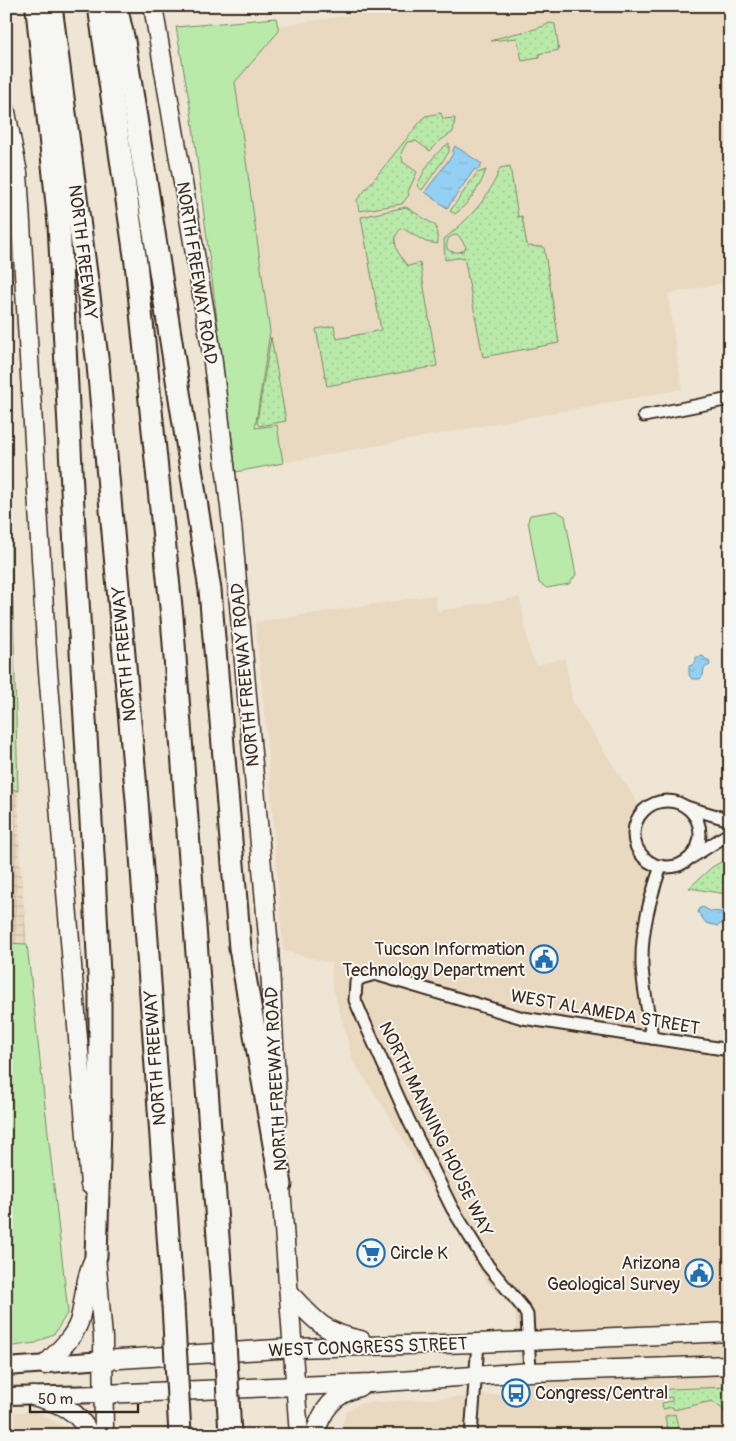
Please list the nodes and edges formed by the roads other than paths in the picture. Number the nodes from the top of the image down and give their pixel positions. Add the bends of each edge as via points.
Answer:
1 (37, 6) edge
2 (51, 6) edge
3 (99, 6) edge
4 (116, 6) edge
5 (152, 6) edge
6 (6, 112) edge
7 (730, 399) edge
8 (644, 416) dead end
9 (683, 806) junction
10 (730, 820) edge
11 (730, 833) edge
12 (686, 861) junction
13 (660, 866) junction
14 (361, 978) joint
15 (652, 1038) junction
16 (730, 1050) edge
17 (281, 1185) junction
18 (96, 1256) junction
19 (289, 1293) junction
20 (730, 1332) edge
21 (528, 1341) junction
22 (478, 1343) junction
23 (388, 1345) junction
24 (293, 1348) junction
25 (104, 1360) junction
26 (45, 1365) junction
27 (730, 1365) edge
28 (6, 1368) edge
29 (530, 1372) junction
30 (476, 1375) junction
31 (372, 1383) junction
32 (296, 1386) junction
33 (103, 1394) junction
34 (6, 1396) edge
35 (33, 1396) junction
36 (90, 1435) edge
37 (104, 1435) edge
38 (180, 1435) edge
39 (230, 1435) edge
40 (299, 1435) edge
41 (314, 1435) edge
42 (471, 1435) edge

1 - 18 highway via 59,224 74,549 94,872 100,1023
2 - 38 highway, NORTH FREEWAY, bridge via 98,365 137,800
3 - 39 highway, bridge via 136,263 172,618
4 - 17 highway via 210,590 240,948
5 - 17 main road, NORTH FREEWAY ROAD via 212,354 232,524 269,948
6 - 18 main road via 18,172 47,659
7 - 8 street
9 - 10 street
9 - 12 street via 691,812 700,832 699,843
9 - 13 street via 673,802 652,805 637,820 634,841 638,851 645,860
11 - 12 street
12 - 13 street via 677,866
13 - 15 street via 642,945
14 - 15 street, WEST ALAMEDA STREET via 376,974 523,1018
14 - 21 street, NORTH MANNING HOUSE WAY via 356,982 355,1000 409,1121 475,1248 527,1315
15 - 16 street, WEST ALAMEDA STREET
17 - 19 main road, NORTH FREEWAY ROAD
18 - 25 main road
18 - 26 main road via 88,1276 79,1322
19 - 23 main road via 318,1324 332,1332
19 - 24 main road, NORTH FREEWAY ROAD
20 - 21 main road, WEST CONGRESS STREET
21 - 22 main road, WEST CONGRESS STREET
21 - 29 street, NORTH MANNING HOUSE WAY
22 - 23 main road, WEST CONGRESS STREET
22 - 30 street
23 - 24 main road, WEST CONGRESS STREET
24 - 25 main road, WEST CONGRESS STREET
24 - 32 main road, NORTH FREEWAY ROAD
25 - 26 main road, WEST CONGRESS STREET
25 - 33 main road
26 - 28 main road, WEST CONGRESS STREET
27 - 29 main road, WEST CONGRESS STREET
29 - 30 main road, WEST CONGRESS STREET
30 - 31 main road, WEST CONGRESS STREET
30 - 42 street
31 - 32 main road, WEST CONGRESS STREET
31 - 41 main road via 352,1389 330,1403 321,1415
32 - 33 main road, WEST CONGRESS STREET
32 - 40 main road, NORTH FREEWAY ROAD
33 - 35 main road, WEST CONGRESS STREET
33 - 37 main road
34 - 35 main road, WEST CONGRESS STREET
35 - 36 main road via 69,1409 84,1423

